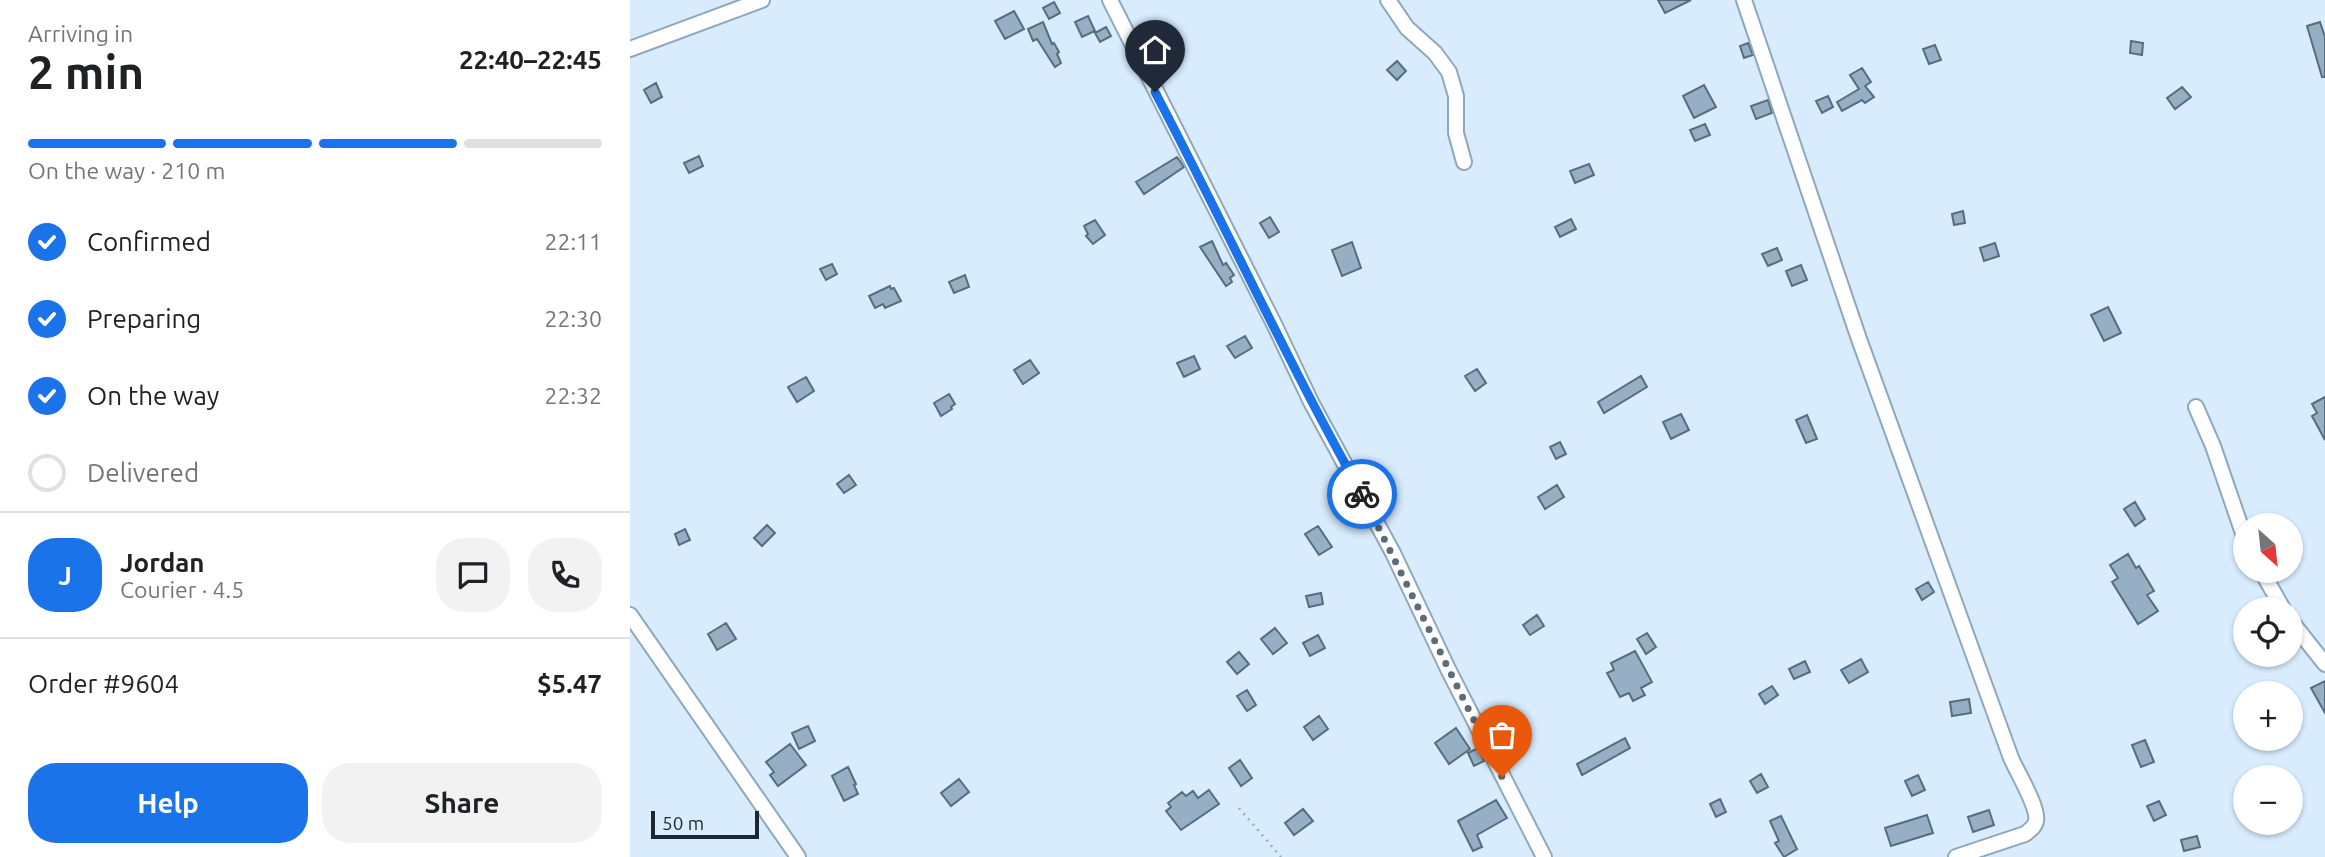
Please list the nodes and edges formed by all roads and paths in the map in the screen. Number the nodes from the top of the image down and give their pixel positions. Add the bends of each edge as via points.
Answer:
1 (762, 0) edge
2 (1110, 0) edge
3 (1388, 0) edge
4 (1744, 0) edge
5 (630, 49) edge
6 (1464, 162) dead end
7 (2196, 407) dead end
8 (2235, 513) edge
9 (630, 615) edge
10 (2303, 636) edge
11 (2325, 664) edge
12 (1239, 808) dead end
13 (798, 857) edge
14 (1281, 857) edge
15 (1544, 857) edge
16 (1956, 857) edge

1 - 5 street
2 - 15 street
3 - 6 street via 1408,28 1435,53 1452,80 1456,133
4 - 16 street via 1888,421 2011,758 2035,810 2037,820 2025,834
7 - 8 street
9 - 13 street
10 - 11 street
12 - 14 path

